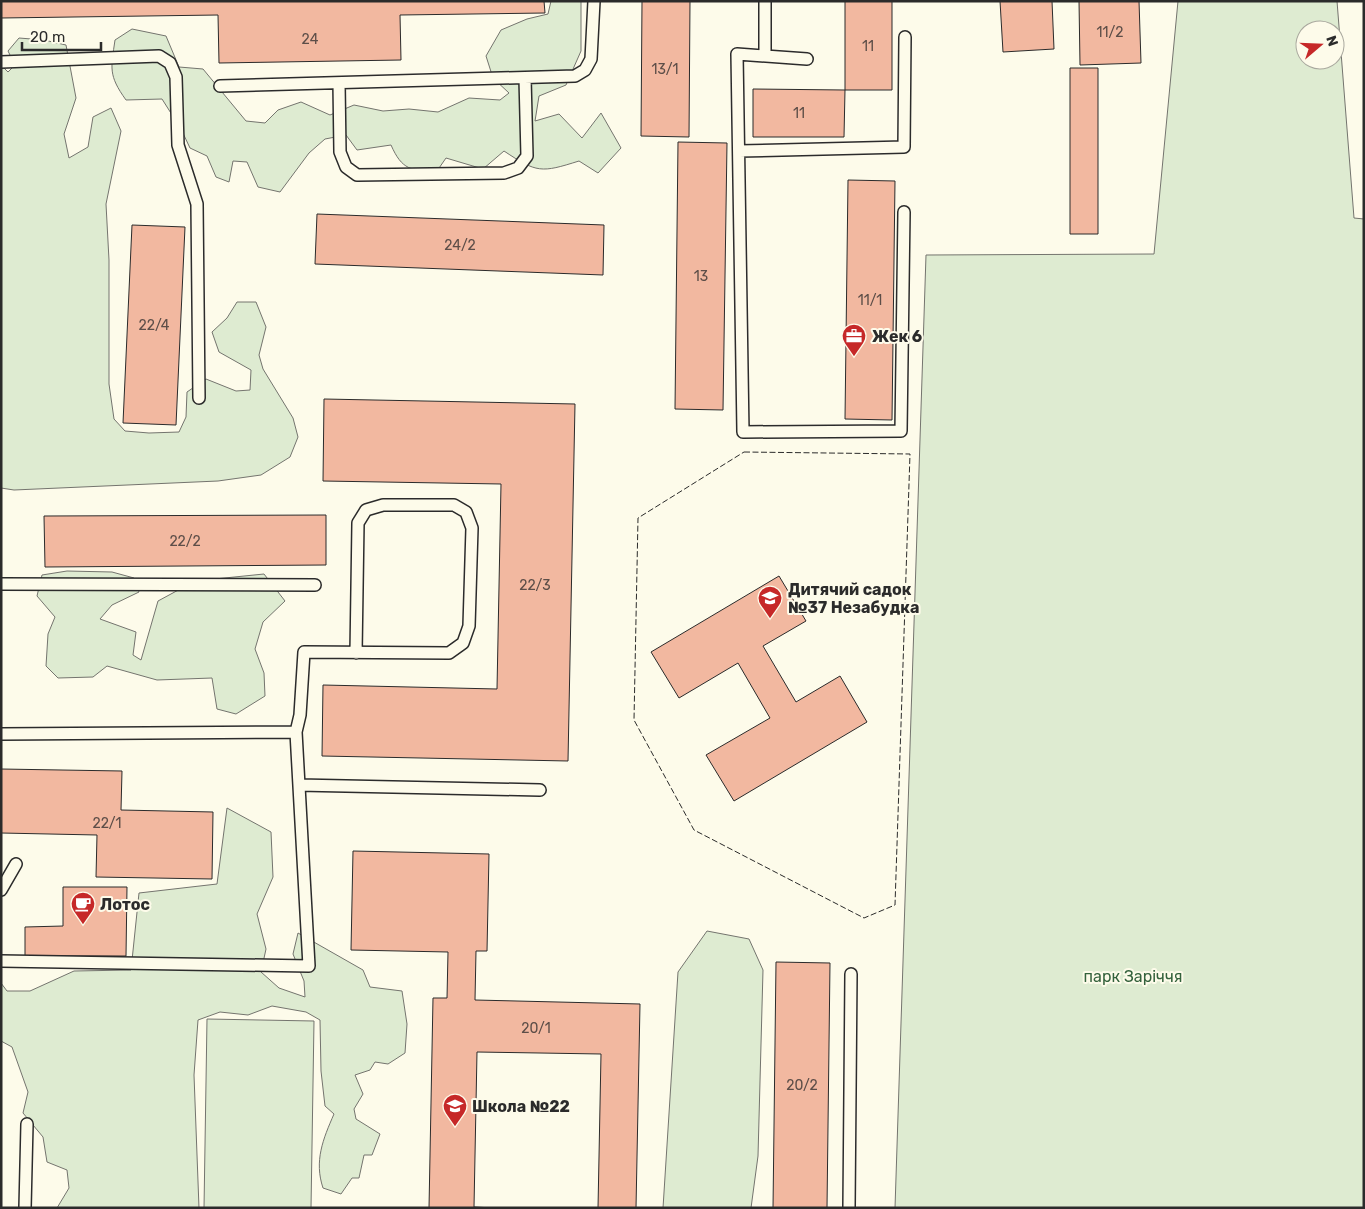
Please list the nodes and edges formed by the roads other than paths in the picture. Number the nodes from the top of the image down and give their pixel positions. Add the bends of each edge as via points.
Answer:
1 (594, 1) edge
2 (765, 1) edge
3 (905, 36) dead end
4 (765, 56) junction
5 (807, 59) dead end
6 (1, 62) edge
7 (524, 78) junction
8 (339, 83) junction
9 (220, 86) dead end
10 (739, 151) junction
11 (904, 212) dead end
12 (198, 398) dead end
13 (1, 584) edge
14 (315, 585) dead end
15 (356, 653) junction
16 (296, 732) junction
17 (1, 734) edge
18 (299, 785) junction
19 (540, 790) dead end
20 (16, 864) dead end
21 (1, 890) edge
22 (1, 961) edge
23 (851, 974) dead end
24 (27, 1124) dead end
25 (25, 1208) edge
26 (849, 1208) edge

1 - 7 lane via 591,59 585,70 575,76
2 - 4 lane
3 - 10 lane via 904,147
4 - 5 lane
4 - 10 lane via 737,54
6 - 12 lane via 159,56 170,63 176,77 178,145 197,204
7 - 8 lane
7 - 8 lane via 526,156 518,168 504,173 357,175 346,166 340,152
8 - 9 lane
10 - 11 lane via 743,432 901,430
13 - 14 lane
15 - 15 lane via 449,653 463,643 469,626 472,528 466,512 454,505 383,505 366,510 358,523
15 - 16 lane via 304,652
16 - 17 lane
16 - 18 lane
18 - 19 lane
18 - 22 lane via 309,966
20 - 21 lane
23 - 26 lane
24 - 25 lane

